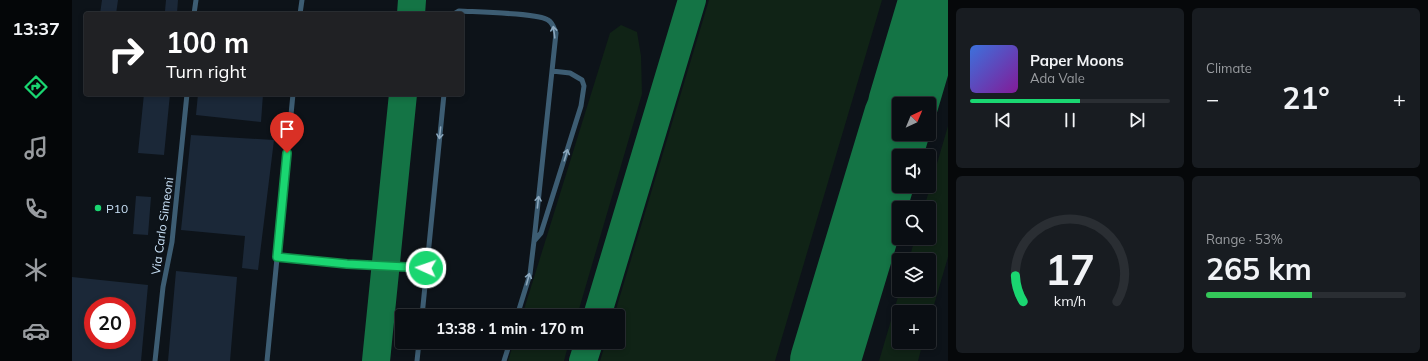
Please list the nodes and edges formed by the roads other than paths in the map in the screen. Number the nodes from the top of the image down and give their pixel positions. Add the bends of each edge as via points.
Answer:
1 (196, 0) edge
2 (302, 0) edge
3 (194, 12) edge
4 (300, 12) edge
5 (457, 12) edge
6 (552, 71) junction
7 (187, 96) edge
8 (293, 96) edge
9 (444, 96) edge
10 (534, 241) junction
11 (277, 257) junction
12 (426, 268) junction
13 (423, 309) edge
14 (519, 309) edge
15 (418, 349) edge
16 (508, 349) edge
17 (155, 361) edge
18 (267, 361) edge
19 (417, 361) edge
20 (504, 361) edge

1 - 3 lane
2 - 4 lane
6 -> 5 lane via 556,33 548,20 534,16
10 -> 6 lane
10 -> 6 lane via 541,233 550,206 581,106 584,86 582,80 570,73
7 - 17 lane, Via Carlo Simeoni via 172,242 163,287
8 - 11 lane
9 -> 12 lane
14 -> 10 lane via 530,274
11 - 12 lane
11 - 18 lane
12 - 13 lane
15 - 19 lane
16 - 20 lane

